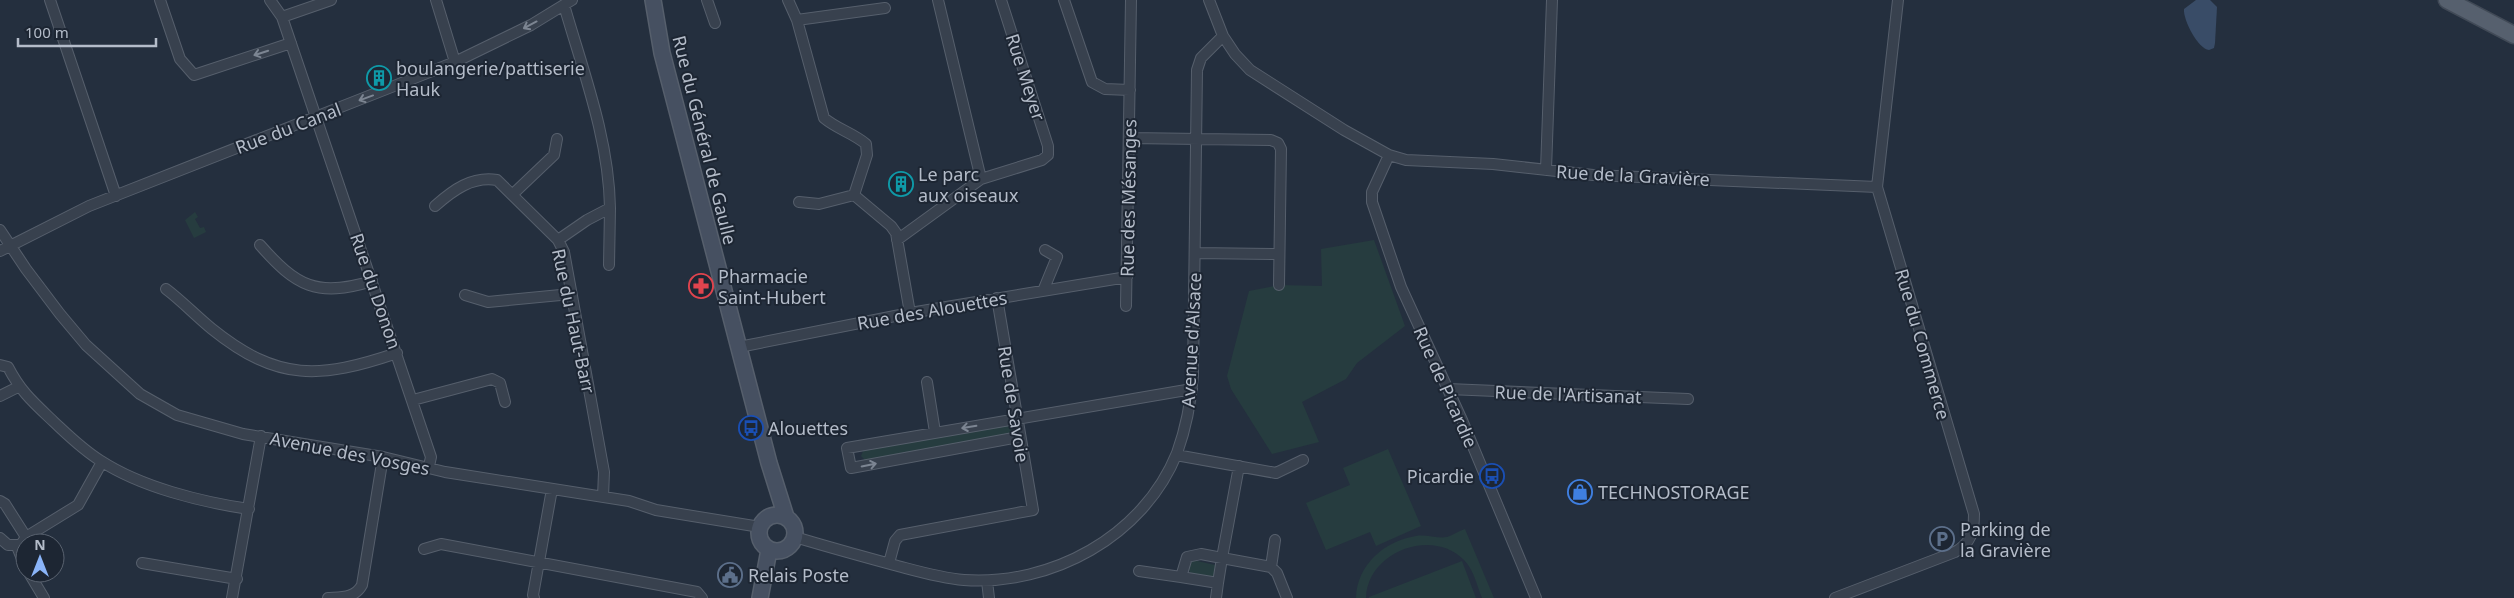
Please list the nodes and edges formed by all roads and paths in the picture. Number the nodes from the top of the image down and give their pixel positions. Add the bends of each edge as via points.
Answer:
1 (50, 0) edge
2 (160, 0) edge
3 (270, 0) edge
4 (331, 0) edge
5 (436, 0) edge
6 (653, 0) edge
7 (708, 0) edge
8 (788, 0) edge
9 (938, 0) edge
10 (1001, 0) edge
11 (1064, 0) edge
12 (1131, 0) edge
13 (1209, 0) edge
14 (1552, 0) edge
15 (1898, 0) edge
16 (2447, 0) edge
17 (568, 3) edge
18 (884, 8) dead end
19 (282, 17) junction
20 (797, 20) junction
21 (714, 23) dead end
22 (2514, 35) edge
23 (1223, 36) junction
24 (291, 43) junction
25 (455, 62) junction
26 (1130, 90) junction
27 (316, 117) junction
28 (1130, 138) junction
29 (557, 139) dead end
30 (1196, 140) junction
31 (1389, 155) junction
32 (1546, 170) junction
33 (981, 179) junction
34 (1877, 187) junction
35 (513, 194) junction
36 (854, 195) junction
37 (116, 196) junction
38 (799, 202) dead end
39 (435, 206) dead end
40 (610, 208) junction
41 (0, 230) edge
42 (558, 240) junction
43 (897, 240) junction
44 (260, 245) dead end
45 (10, 246) junction
46 (1045, 250) dead end
47 (0, 251) edge
48 (1195, 253) junction
49 (1280, 254) junction
50 (609, 265) dead end
51 (1126, 277) junction
52 (372, 281) junction
53 (1279, 285) dead end
54 (166, 289) dead end
55 (1043, 290) junction
56 (571, 294) junction
57 (465, 295) dead end
58 (997, 298) junction
59 (1126, 306) dead end
60 (910, 313) junction
61 (739, 347) junction
62 (397, 353) junction
63 (0, 365) edge
64 (927, 382) dead end
65 (18, 387) junction
66 (1192, 389) junction
67 (1448, 390) junction
68 (0, 396) edge
69 (1688, 399) dead end
70 (413, 400) junction
71 (504, 402) dead end
72 (1017, 419) junction
73 (935, 432) junction
74 (261, 436) junction
75 (1019, 437) junction
76 (1176, 455) junction
77 (383, 457) junction
78 (1303, 460) dead end
79 (102, 462) junction
80 (769, 463) junction
81 (429, 466) junction
82 (1239, 466) junction
83 (552, 489) junction
84 (603, 497) junction
85 (0, 501) edge
86 (249, 509) junction
87 (786, 516) junction
88 (764, 522) junction
89 (19, 533) edge
90 (35, 533) edge
91 (795, 537) junction
92 (0, 538) edge
93 (1275, 540) dead end
94 (15, 543) edge
95 (424, 549) dead end
96 (775, 550) junction
97 (1222, 558) junction
98 (539, 562) junction
99 (142, 563) dead end
100 (889, 564) junction
101 (1271, 567) junction
102 (1139, 571) dead end
103 (1181, 577) junction
104 (237, 579) junction
105 (987, 581) junction
106 (35, 583) edge
107 (1218, 583) junction
108 (44, 598) edge
109 (232, 598) edge
110 (328, 598) edge
111 (534, 598) edge
112 (702, 598) edge
113 (760, 598) edge
114 (770, 598) edge
115 (989, 598) edge
116 (1216, 598) edge
117 (1287, 598) edge
118 (1536, 598) edge
119 (1835, 598) edge

1 - 37 street
24 -> 2 street via 194,75 180,59
3 - 19 street, Rue du Donon
4 - 19 street
5 - 25 street
6 - 61 main road, Rue du Général de Gaulle via 662,53
7 - 21 street
8 - 20 street
9 - 33 street
10 - 33 street, Rue Meyer via 1048,154 1042,160
11 - 26 street via 1092,82 1105,90
12 - 26 street, Rue des Mésanges
13 - 23 street
14 - 32 street
15 - 34 street, Rue du Commerce
16 - 22 main road
17 -> 25 street, Rue du Canal
17 - 40 street via 598,122
18 - 20 street
19 - 24 street, Rue du Donon
20 - 36 street via 824,118 866,144 867,156
23 - 30 street, Avenue d'Alsace via 1206,52 1198,66
23 - 31 street, Rue de la Gravière via 1250,70
24 - 27 street, Rue du Donon
25 -> 27 street, Rue du Canal
26 - 28 street, Rue des Mésanges
27 - 37 street, Rue du Canal
27 - 52 street, Rue du Donon
28 - 30 street
28 - 51 street, Rue des Mésanges
29 - 35 street via 554,154
30 - 48 street, Avenue d'Alsace
30 - 49 street via 1271,140 1278,143 1281,149
31 - 32 street, Rue de la Gravière via 1406,160
31 - 67 street, Rue de Picardie via 1372,192 1372,202 1401,286
32 - 34 street, Rue de la Gravière via 1592,175
33 - 43 street
34 - 119 street, Rue du Commerce via 1974,514 1974,530 1968,543 1955,552
35 - 39 street, Rue du Haut-Barr via 497,180 489,178 456,187
35 - 42 street, Rue du Haut-Barr
36 - 38 street via 819,204
36 - 43 street via 891,226
37 - 45 street, Rue du Canal via 64,217
40 - 42 street
40 - 50 street
41 - 45 street, Avenue des Vosges
42 - 56 street, Rue du Haut-Barr via 564,252
43 - 60 street
44 - 52 street via 282,269 316,288 345,289
45 - 47 street, Rue du Canal
45 - 74 street, Avenue des Vosges via 86,344 140,394 183,417 228,431
46 - 55 street via 1058,257
48 - 49 street
48 - 66 street, Avenue d'Alsace
49 - 53 street
51 - 55 street, Rue des Alouettes
51 - 59 street, Rue des Mésanges
52 - 62 street, Rue du Donon
54 - 62 street via 233,345 280,368 306,372 345,369
55 - 58 street, Rue des Alouettes
56 - 57 street via 488,302
56 - 84 street, Rue du Haut-Barr via 604,472
58 - 60 street, Rue des Alouettes
58 - 72 street, Rue de Savoie
60 - 61 street, Rue des Alouettes
61 - 80 main road, Rue du Général de Gaulle
62 - 70 street, Rue du Donon
63 - 65 street via 8,367
64 - 73 street
65 - 68 street
65 - 79 street via 78,445
66 - 72 street
66 - 76 street, Avenue d'Alsace via 1190,408
67 - 69 street, Rue de l'Artisanat
67 - 118 street, Rue de Picardie
70 - 71 street via 492,379 500,384
70 - 81 street, Rue du Donon via 430,457
72 -> 73 street
72 - 75 street, Rue de Savoie
73 -> 75 street via 847,448 851,468
74 - 77 street, Avenue des Vosges
74 - 86 street
75 - 100 street, Rue de Savoie via 1033,510 900,535
76 - 82 street
76 - 105 street, Avenue d'Alsace via 1148,500 1122,527 1088,553 1042,572
77 - 81 street, Avenue des Vosges
77 - 110 street via 362,585 358,593
78 - 82 street via 1276,473
79 - 86 street via 135,478 182,494
79 - 90 street via 78,505
80 - 87 main road, Rue du Général de Gaulle
80 - 88 main road, Rue du Général de Gaulle
81 - 83 street, Avenue des Vosges via 445,472
82 - 97 street
83 - 84 street, Avenue des Vosges
83 - 98 street
84 - 88 street, Avenue des Vosges via 656,510
85 - 89 street via 5,504
86 - 104 street
87 - 88 main road via 776,514
87 - 91 main road via 794,525
88 - 96 main road via 762,542
91 - 96 main road via 790,546
91 - 100 street, Avenue d'Alsace
92 - 94 street via 8,545
93 - 101 street
95 - 98 street via 441,544
96 - 113 main road
96 - 114 main road
97 - 101 street
97 - 103 street via 1191,555 1185,560
97 - 107 street
98 - 111 street
98 - 112 street via 697,592
99 - 104 street
100 - 105 street, Avenue d'Alsace via 938,576
101 - 117 street via 1277,572
102 - 103 street
103 - 107 street
104 - 109 street
105 - 115 street
106 - 108 street
107 - 116 street

